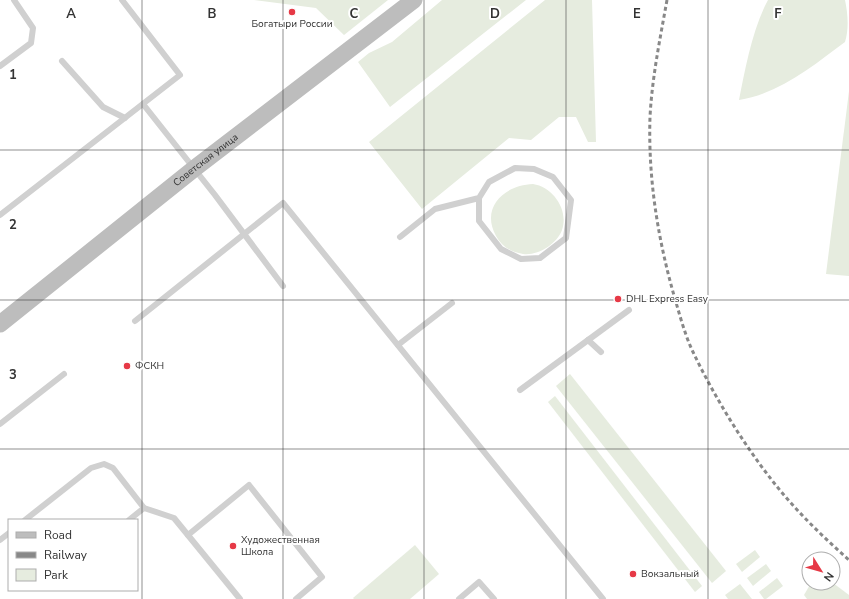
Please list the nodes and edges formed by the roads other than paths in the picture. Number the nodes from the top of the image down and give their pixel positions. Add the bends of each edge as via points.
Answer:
1 (14, 0) edge
2 (122, 0) edge
3 (414, 0) edge
4 (62, 61) dead end
5 (0, 66) edge
6 (143, 104) junction
7 (125, 118) junction
8 (195, 168) junction
9 (479, 198) junction
10 (0, 215) edge
11 (245, 233) junction
12 (400, 237) dead end
13 (283, 286) dead end
14 (452, 303) dead end
15 (629, 310) dead end
16 (135, 322) dead end
17 (0, 324) edge
18 (588, 340) junction
19 (398, 345) junction
20 (601, 352) dead end
21 (64, 374) dead end
22 (520, 390) dead end
23 (0, 424) edge
24 (144, 508) junction
25 (26, 519) edge
26 (130, 519) edge
27 (8, 534) edge
28 (188, 535) junction
29 (0, 540) edge
30 (240, 599) edge
31 (296, 599) edge
32 (459, 599) edge
33 (494, 599) edge
34 (603, 599) edge

1 - 5 lane via 33,28 31,43
2 - 6 lane via 180,75
3 - 8 main road, Советская улица
4 - 7 lane via 103,107
6 - 7 lane
6 - 8 lane
7 - 10 lane
8 - 11 lane
8 - 17 main road, Советская улица
9 - 9 lane via 479,221 501,249 521,259 540,258 566,238 571,200 553,177 534,169 514,168 489,182
9 - 12 lane via 435,209
11 - 13 lane
11 - 16 lane
11 - 19 lane via 283,203
14 - 19 lane
15 - 18 lane
18 - 20 lane
18 - 22 lane
19 - 34 lane
21 - 23 lane
24 - 25 lane via 113,468 104,464 91,468
24 - 26 lane
24 - 28 lane via 174,518
27 - 29 lane
28 - 30 lane
28 - 31 lane via 249,485 322,577
32 - 33 lane via 479,582

